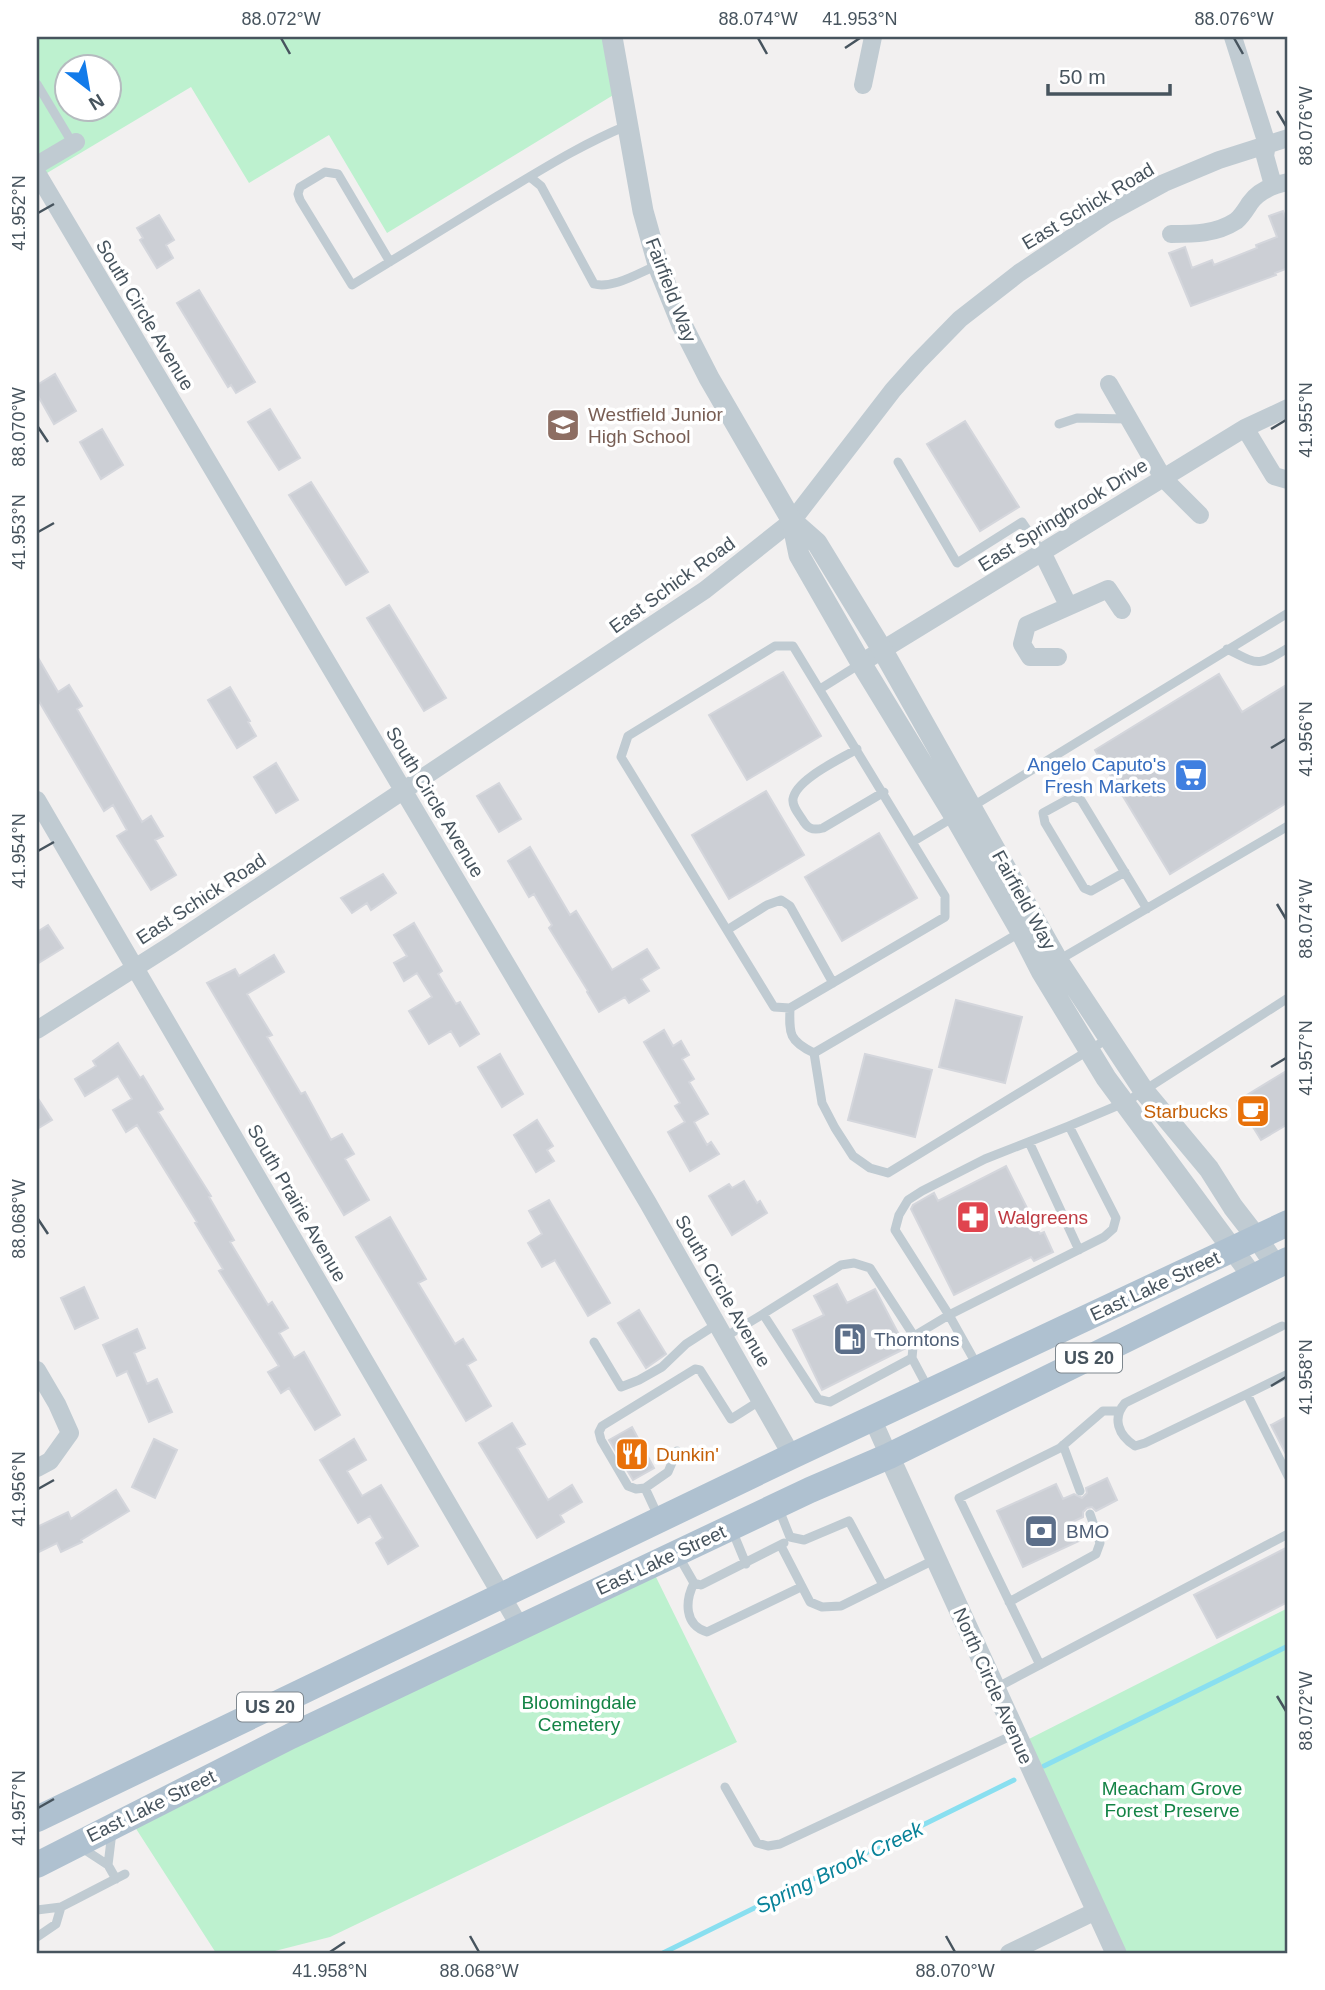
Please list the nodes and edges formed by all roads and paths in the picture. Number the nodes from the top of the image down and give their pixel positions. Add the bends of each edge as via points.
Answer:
1 (612, 37) edge
2 (873, 37) edge
3 (1233, 37) edge
4 (37, 84) edge
5 (863, 85) dead end
6 (626, 126) junction
7 (1288, 138) edge
8 (75, 143) joint
9 (1267, 144) junction
10 (37, 165) edge
11 (37, 173) edge
12 (530, 177) junction
13 (1280, 183) edge
14 (1171, 234) dead end
15 (390, 262) junction
16 (658, 264) junction
17 (1109, 384) dead end
18 (1288, 408) edge
19 (1129, 419) junction
20 (1059, 424) dead end
21 (1245, 428) junction
22 (898, 462) dead end
23 (1163, 478) junction
24 (1288, 480) edge
25 (1200, 514) dead end
26 (792, 521) junction
27 (1042, 552) junction
28 (1068, 605) junction
29 (1122, 610) dead end
30 (1288, 612) edge
31 (1288, 648) edge
32 (1227, 649) junction
33 (883, 652) junction
34 (1058, 657) dead end
35 (861, 663) junction
36 (820, 689) junction
37 (857, 749) junction
38 (404, 790) junction
39 (884, 792) junction
40 (37, 800) edge
41 (964, 812) junction
42 (1288, 826) edge
43 (914, 841) junction
44 (1125, 872) junction
45 (1147, 909) junction
46 (1030, 928) junction
47 (727, 930) junction
48 (1050, 966) junction
49 (135, 968) junction
50 (833, 982) junction
51 (1288, 998) edge
52 (790, 1008) junction
53 (37, 1030) edge
54 (1110, 1038) junction
55 (1089, 1050) junction
56 (814, 1052) junction
57 (1135, 1096) junction
58 (1069, 1126) junction
59 (1029, 1142) junction
60 (1288, 1223) edge
61 (1257, 1238) junction
62 (1079, 1250) junction
63 (1231, 1250) junction
64 (1272, 1268) edge
65 (763, 1314) junction
66 (949, 1315) junction
67 (1282, 1326) dead end
68 (721, 1330) junction
69 (914, 1336) junction
70 (594, 1342) dead end
71 (912, 1358) junction
72 (979, 1368) junction
73 (37, 1370) edge
74 (1288, 1374) edge
75 (930, 1391) junction
76 (1247, 1394) junction
77 (761, 1400) junction
78 (1118, 1411) junction
79 (872, 1419) junction
80 (1063, 1446) junction
81 (677, 1451) dead end
82 (792, 1456) junction
83 (889, 1456) junction
84 (37, 1468) edge
85 (1288, 1476) edge
86 (645, 1488) junction
87 (1080, 1491) dead end
88 (778, 1505) junction
89 (1090, 1514) dead end
90 (660, 1520) junction
91 (731, 1527) junction
92 (1288, 1534) edge
93 (790, 1537) junction
94 (781, 1546) junction
95 (676, 1553) junction
96 (936, 1559) junction
97 (746, 1564) junction
98 (694, 1583) junction
99 (883, 1585) junction
100 (801, 1587) junction
101 (503, 1595) junction
102 (1009, 1602) junction
103 (520, 1627) junction
104 (1040, 1665) junction
105 (994, 1689) junction
106 (1015, 1734) junction
107 (725, 1787) dead end
108 (37, 1819) edge
109 (114, 1825) junction
110 (76, 1843) junction
111 (37, 1864) edge
112 (108, 1865) junction
113 (61, 1907) junction
114 (37, 1910) edge
115 (1096, 1911) junction
116 (37, 1937) edge
117 (1009, 1953) edge
118 (1116, 1953) edge

1 - 6 street, Fairfield Way
2 - 5 street
3 - 9 street
4 - 8 lane
6 - 12 lane via 584,144
6 - 16 street, Fairfield Way via 642,211
7 - 9 street, East Schick Road
8 - 10 street
9 - 13 street via 1265,156
9 - 26 street, East Schick Road via 1164,183 1019,272 960,319 893,390
11 - 38 street, South Circle Avenue
12 - 15 lane
12 - 16 lane via 541,186 594,284 612,284
13 - 14 street via 1253,199 1239,219 1222,229
15 - 15 lane via 352,285 300,200 300,187 325,172 338,174
16 - 26 street, Fairfield Way via 709,379
17 - 19 street
18 - 21 street, East Springbrook Drive
19 - 20 lane via 1077,418
19 - 23 street
21 - 23 street, East Springbrook Drive
21 - 24 street via 1274,476
22 - 27 lane via 957,563 1022,522
23 - 25 street
23 - 27 street, East Springbrook Drive
26 - 33 street, Fairfield Way via 817,543
26 - 35 street, Fairfield Way via 799,555
26 - 38 street, East Schick Road via 705,590
27 - 28 street
27 - 33 street, East Springbrook Drive
28 - 29 street via 1108,589
28 - 34 street via 1027,625 1022,644 1030,657
30 - 32 lane
31 - 32 lane via 1256,663
32 - 41 lane
33 - 35 street, East Springbrook Drive
33 - 41 street, Fairfield Way
35 - 36 lane
35 - 41 street, Fairfield Way
36 - 37 lane
36 - 47 lane via 793,646 775,646 628,736 621,757
37 - 39 lane
37 - 39 lane via 808,778 793,796 806,827 823,828
38 - 49 street, East Schick Road
38 - 68 street, South Circle Avenue
39 - 43 lane
40 - 49 street, South Prairie Avenue
41 - 43 lane
41 - 46 street, Fairfield Way
42 - 45 lane
43 - 50 lane via 945,896 945,917
44 - 44 lane via 1081,800 1074,796 1043,813 1084,888 1091,891
44 - 45 lane
45 - 48 lane
46 - 48 street, Fairfield Way
46 - 56 lane
47 - 50 lane via 781,900 790,906
47 - 52 lane via 774,1007
48 - 54 street, Fairfield Way
48 - 55 street, Fairfield Way
49 - 53 street, East Schick Road
49 - 101 street, South Prairie Avenue
50 - 52 lane
51 - 57 lane
52 - 56 lane via 789,1031 797,1045
54 - 55 lane
54 - 57 street, Fairfield Way
55 - 56 lane via 888,1172 870,1168 853,1156 841,1138 822,1103
55 - 57 street, Fairfield Way via 1106,1078
57 - 58 lane
57 - 61 street, Fairfield Way via 1209,1169
57 - 63 street, Fairfield Way
58 - 59 lane
58 - 62 lane via 1116,1218 1104,1237
59 - 62 lane
59 - 66 lane via 922,1191 908,1199 899,1215 895,1230
60 - 61 main road, East Lake Street / US 20
61 - 63 main road, East Lake Street / US 20
61 - 64 street, Fairfield Way
62 - 66 lane
63 - 64 street, Fairfield Way
63 - 72 main road, East Lake Street / US 20
64 - 83 main road, East Lake Street / US 20
65 - 68 lane
65 - 69 lane via 841,1265 854,1263 870,1268
65 - 71 lane via 818,1399 830,1402
66 - 69 lane
66 - 72 lane
67 - 78 lane via 1125,1403
68 - 70 lane via 686,1344 662,1367 621,1387
68 - 77 street, South Circle Avenue
69 - 71 lane
71 - 75 lane
72 - 75 main road, East Lake Street / US 20
73 - 84 street via 75,1433 50,1461
74 - 76 lane
75 - 79 main road, East Lake Street / US 20
76 - 78 lane via 1135,1446 1116,1423
76 - 85 lane
77 - 82 street, South Circle Avenue
77 - 86 lane via 731,1419 695,1369 602,1426 601,1440 628,1486
78 - 80 lane via 1102,1412
79 - 82 main road, East Lake Street / US 20
79 - 83 street, North Circle Avenue
80 - 87 lane
80 - 102 lane via 959,1498
81 - 86 lane via 668,1472
82 - 90 main road, East Lake Street / US 20
83 - 88 main road, East Lake Street / US 20
83 - 96 street, North Circle Avenue
86 - 90 lane
88 - 91 main road, East Lake Street / US 20
88 - 93 lane
89 - 102 lane via 1100,1543 1096,1554
90 - 101 main road, East Lake Street / US 20
91 - 95 main road, East Lake Street / US 20
91 - 97 lane
92 - 104 lane
93 - 94 lane
93 - 99 lane via 816,1537 849,1521
94 - 97 lane
94 - 100 lane
95 - 98 lane
95 - 103 main road, East Lake Street / US 20
96 - 99 lane
96 - 105 street, North Circle Avenue
97 - 98 lane via 701,1585
98 - 100 lane via 688,1608 693,1622 707,1632
99 - 100 lane via 841,1606 822,1607 810,1602
101 - 103 street, South Prairie Avenue
101 - 108 main road, East Lake Street / US 20
102 - 104 lane
103 - 109 main road, East Lake Street / US 20
104 - 105 lane
105 - 106 street, North Circle Avenue
106 - 107 lane via 779,1844 757,1843
106 - 115 street, North Circle Avenue
109 - 110 main road, East Lake Street / US 20
109 - 112 lane
110 - 111 main road, East Lake Street / US 20
110 - 112 lane
112 - 113 lane via 121,1876
113 - 114 lane
113 - 116 lane via 56,1924
115 - 117 street
115 - 118 street, North Circle Avenue

